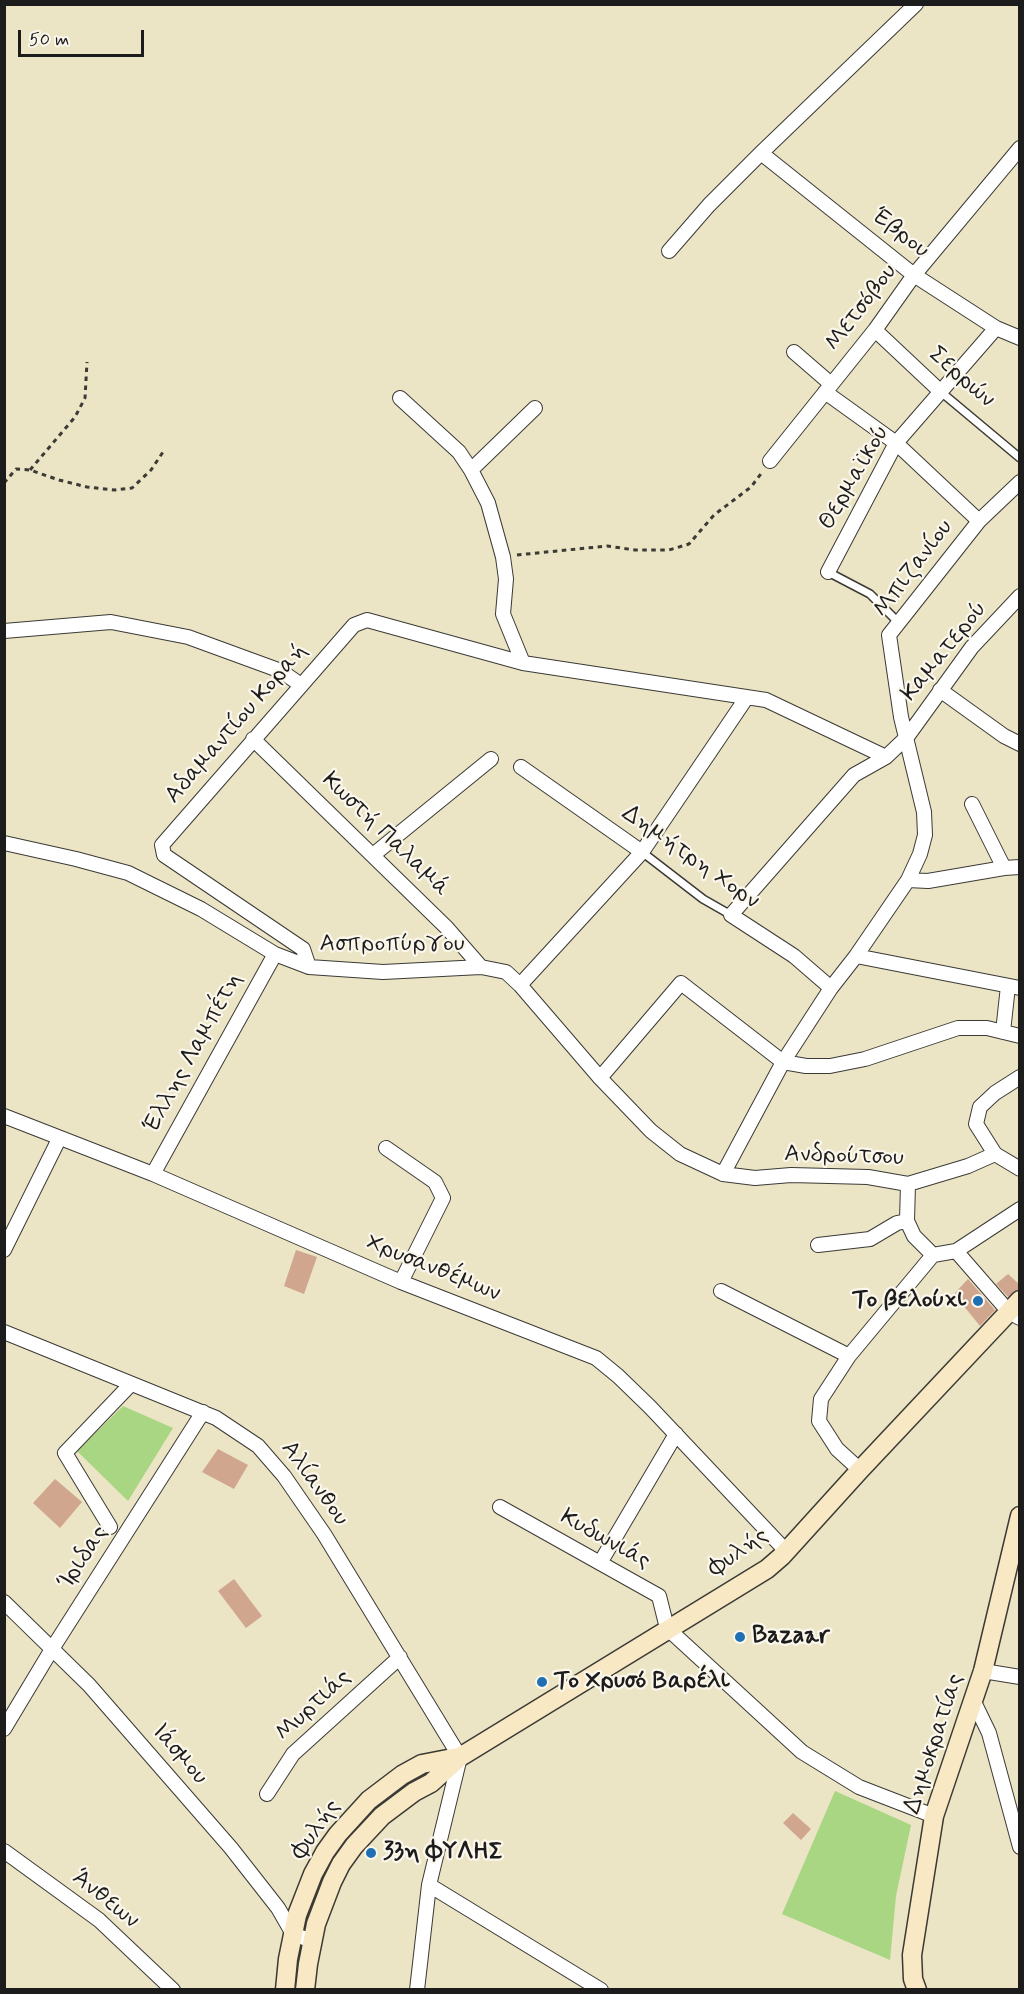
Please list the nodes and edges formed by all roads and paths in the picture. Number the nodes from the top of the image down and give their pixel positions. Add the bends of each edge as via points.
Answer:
1 (916, 4) edge
2 (1020, 148) edge
3 (761, 153) junction
4 (669, 251) dead end
5 (914, 275) junction
6 (996, 328) junction
7 (875, 330) junction
8 (1020, 338) edge
9 (794, 352) dead end
10 (87, 362) dead end
11 (828, 388) junction
12 (941, 392) junction
13 (400, 398) dead end
14 (536, 408) dead end
15 (896, 443) junction
16 (163, 452) dead end
17 (1020, 458) edge
18 (770, 461) joint
19 (30, 470) junction
20 (471, 470) junction
21 (1020, 482) edge
22 (4, 483) edge
23 (979, 521) junction
24 (503, 557) junction
25 (828, 572) joint
26 (1020, 596) edge
27 (899, 623) junction
28 (4, 631) edge
29 (523, 663) junction
30 (301, 685) junction
31 (940, 690) junction
32 (747, 697) junction
33 (907, 737) junction
34 (253, 739) junction
35 (1020, 744) edge
36 (886, 757) junction
37 (490, 759) dead end
38 (521, 767) dead end
39 (972, 804) dead end
40 (4, 843) edge
41 (642, 852) junction
42 (373, 855) junction
43 (1004, 867) junction
44 (1020, 867) edge
45 (908, 879) junction
46 (731, 915) junction
47 (275, 954) junction
48 (856, 956) junction
49 (309, 967) junction
50 (482, 967) junction
51 (520, 985) junction
52 (1014, 987) edge
53 (831, 988) junction
54 (1003, 1032) junction
55 (1020, 1036) edge
56 (783, 1062) junction
57 (1020, 1077) edge
58 (600, 1078) junction
59 (4, 1116) edge
60 (59, 1138) junction
61 (386, 1148) dead end
62 (995, 1154) junction
63 (1020, 1169) edge
64 (153, 1174) junction
65 (723, 1174) junction
66 (908, 1184) junction
67 (1020, 1209) edge
68 (907, 1221) junction
69 (818, 1245) dead end
70 (4, 1250) edge
71 (956, 1251) junction
72 (933, 1255) junction
73 (401, 1282) junction
74 (721, 1290) dead end
75 (1016, 1310) edge
76 (4, 1332) edge
77 (849, 1356) junction
78 (131, 1384) junction
79 (203, 1412) junction
80 (676, 1434) junction
81 (860, 1470) junction
82 (500, 1507) dead end
83 (1020, 1516) edge
84 (110, 1527) dead end
85 (786, 1551) junction
86 (600, 1563) junction
87 (4, 1602) edge
88 (667, 1628) junction
89 (52, 1649) junction
90 (400, 1657) junction
91 (983, 1671) junction
92 (1020, 1677) edge
93 (974, 1702) junction
94 (9, 1711) edge
95 (4, 1729) edge
96 (460, 1757) junction
97 (267, 1794) dead end
98 (934, 1816) junction
99 (1020, 1847) edge
100 (4, 1851) edge
101 (429, 1885) junction
102 (293, 1934) junction
103 (312, 1941) junction
104 (173, 1989) edge
105 (285, 1989) edge
106 (305, 1989) edge
107 (417, 1989) edge
108 (601, 1989) edge
109 (917, 1989) edge

1 - 3 street
2 - 5 street, Μετσόβου
3 - 4 street
3 - 5 street, Έβρου
5 - 6 street, Έβρου
5 - 7 street, Μετσόβου
6 - 8 street, Έβρου
6 - 12 street, Θερμαϊκού
7 - 11 street, Μετσόβου
7 - 12 street, Σερρών
9 - 11 street
10 - 19 path via 85,398 75,417
11 - 15 street
11 - 18 street, Μετσόβου
12 - 15 street, Θερμαϊκού
12 - 17 lane, Σερρών
13 - 20 street via 459,452
14 - 20 street
15 - 23 street
15 - 25 street, Θερμαϊκού
16 - 19 path via 132,488 87,487
18 - 24 path via 751,487 714,515 688,544 669,550 607,546
19 - 22 path via 16,469
20 - 24 street via 489,503
21 - 23 street, Μπιζανίου
23 - 27 street, Μπιζανίου
24 - 29 street via 503,614
25 - 27 lane via 870,594
26 - 31 street, Καματερού via 972,647
27 - 33 street, Μπιζανίου via 890,635
28 - 30 street via 111,622 188,637 281,671
29 - 30 street, Αδαμαντίου Κοραή via 367,620 354,625
29 - 32 street
30 - 34 street, Αδαμαντίου Κοραή
31 - 33 street, Καματερού
31 - 35 street
32 - 36 street via 766,700
32 - 41 street
33 - 36 street, Καματερού
33 - 45 street, Μπιζανίου via 924,812 925,834
34 - 42 street, Κωστή Παλαμά
34 - 49 street, Αδαμαντίου Κοραή via 162,845 164,855 303,949
36 - 46 street, Καματερού via 854,775
37 - 42 street
38 - 41 street, Δημήτρη Χορν
39 - 43 street
40 - 47 street, Ασπροπύργου via 128,873 201,909
41 - 46 lane, Δημήτρη Χορν
41 - 51 street
42 - 50 street, Κωστή Παλαμά
43 - 44 street
43 - 45 street via 928,881
45 - 48 street, Μπιζανίου
46 - 53 street, Δημήτρη Χορν via 794,956
47 - 49 street, Ασπροπύργου
47 - 64 street, Έλλης Λαμπέτη
48 - 52 street
48 - 53 street, Μπιζανίου
49 - 50 street, Ασπροπύργου via 383,972
50 - 51 street, Ασπροπύργου via 506,972
51 - 58 street, Ασπροπύργου
52 - 54 street
53 - 56 street, Μπιζανίου
54 - 55 street
54 - 56 street via 958,1028 865,1059 830,1066
56 - 58 street via 681,983
56 - 65 street, Μπιζανίου
57 - 62 street via 980,1107 975,1124
58 - 65 street, Ασπροπύργου via 651,1131 680,1154
59 - 60 street, Χρυσανθέμων
60 - 64 street, Χρυσανθέμων
60 - 70 street
61 - 73 street via 435,1182 443,1198
62 - 63 street
62 - 66 street, Ανδρούτσου
64 - 73 street, Χρυσανθέμων
65 - 66 street, Ανδρούτσου via 755,1178 868,1177
66 - 68 street
67 - 71 street
68 - 69 street via 870,1239
68 - 72 street via 914,1236
71 - 72 street
71 - 75 street
72 - 77 street
73 - 80 street, Χρυσανθέμων via 596,1358
74 - 77 street
75 - 81 main road, Φυλής
76 - 78 street, Αλίανθου
77 - 81 street via 821,1399 819,1421 837,1449
78 - 79 street, Αλίανθου
78 - 84 street via 65,1453
79 - 89 street, Ίριδας
79 - 90 street, Αλίανθου via 258,1446 284,1476
80 - 85 street, Χρυσανθέμων
80 - 86 street
81 - 85 main road, Φυλής
82 - 86 street, Κυδωνιάς
83 - 91 main road, Δημοκρατίας
85 - 88 main road, Φυλής via 767,1569
86 - 88 street, Κυδωνιάς via 659,1596
87 - 89 street, Ιάσμου
88 - 96 main road, Φυλής
88 - 98 street via 802,1752 859,1787
89 - 94 street, Ίριδας
89 - 102 street, Ιάσμου via 89,1685 231,1848 278,1908
90 - 96 street, Αλίανθου
90 - 97 street, Μυρτιάς via 293,1754
91 - 92 street
91 - 93 main road, Δημοκρατίας
93 - 98 main road, Δημοκρατίας
93 - 99 street via 989,1733
94 - 95 street, Ίριδας
96 - 101 street
96 - 102 main road, Φυλής via 422,1764 402,1775 353,1816 321,1859 304,1895
96 - 103 main road, Φυλής via 431,1783 382,1816 354,1846 332,1882
98 - 109 main road, Δημοκρατίας via 912,1955
100 - 104 street, Άνθεων via 99,1920
101 - 107 street
101 - 108 street
102 - 103 street
102 - 105 main road, Φυλής
103 - 106 main road, Φυλής

